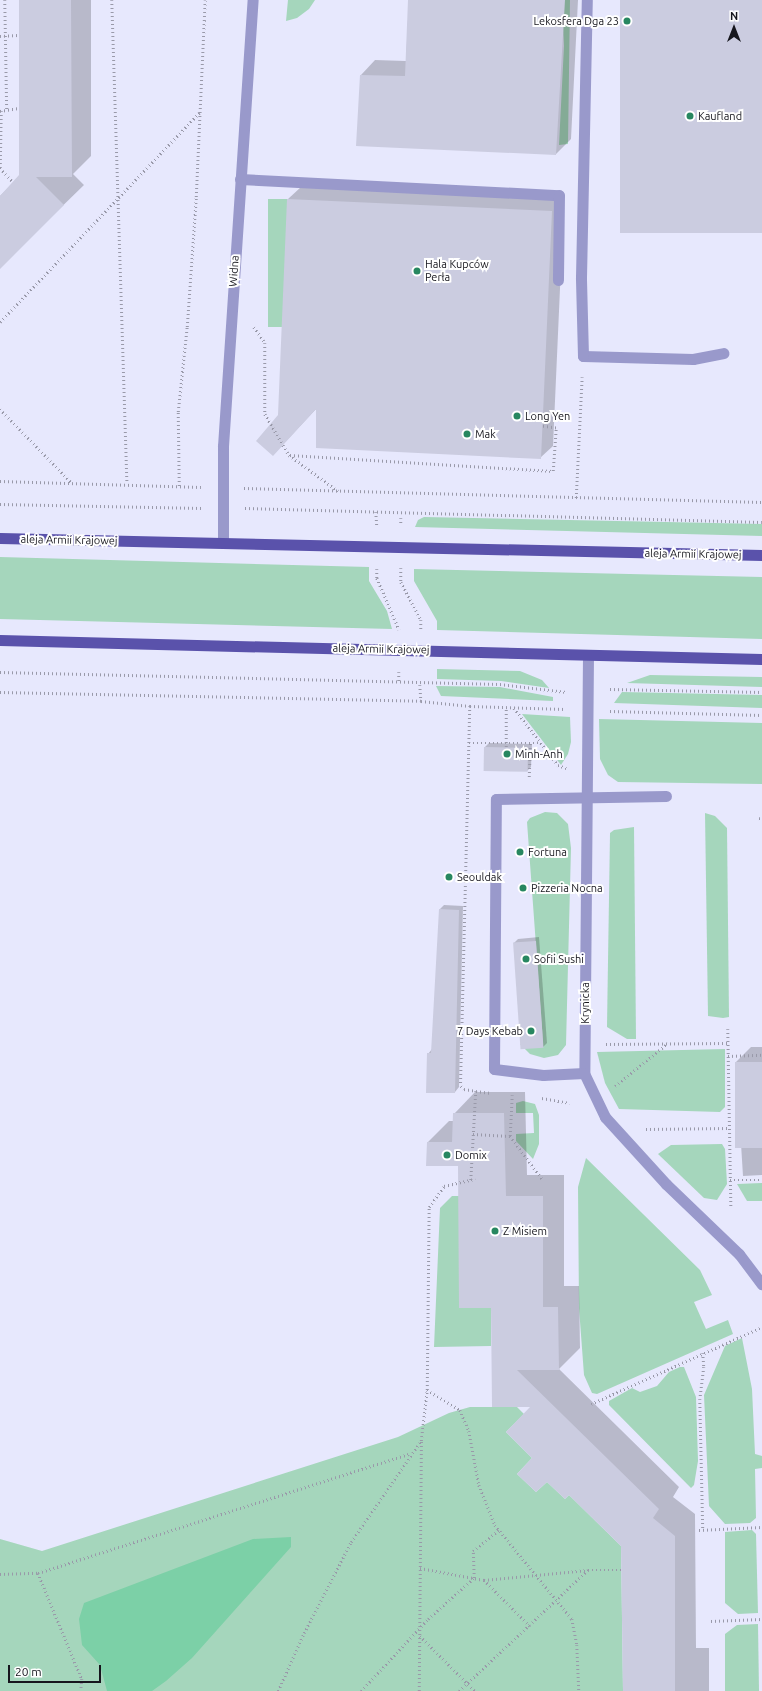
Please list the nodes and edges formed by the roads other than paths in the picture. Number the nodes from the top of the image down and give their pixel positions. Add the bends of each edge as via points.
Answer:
1 (253, 0) edge
2 (587, 0) edge
3 (240, 179) junction
4 (558, 280) dead end
5 (722, 353) dead end
6 (0, 538) edge
7 (223, 543) junction
8 (762, 555) edge
9 (0, 640) edge
10 (588, 655) junction
11 (762, 659) edge
12 (666, 796) dead end
13 (586, 797) junction
14 (584, 1073) junction
15 (762, 1284) edge

1 - 3 street, Widna
2 - 5 street via 581,277 583,356 694,358
3 - 4 street via 559,195
3 - 7 street, Widna via 223,446
6 - 7 main road, aleja Armii Krajowej
7 - 8 main road, aleja Armii Krajowej
9 - 10 main road, aleja Armii Krajowej
10 - 11 main road, aleja Armii Krajowej
10 - 13 street, Krynicka
12 - 13 street
13 - 14 street, Krynicka
13 - 14 street via 496,799 494,1069 544,1075
14 - 15 street, Krynicka via 595,1101 616,1129 666,1184 739,1254

